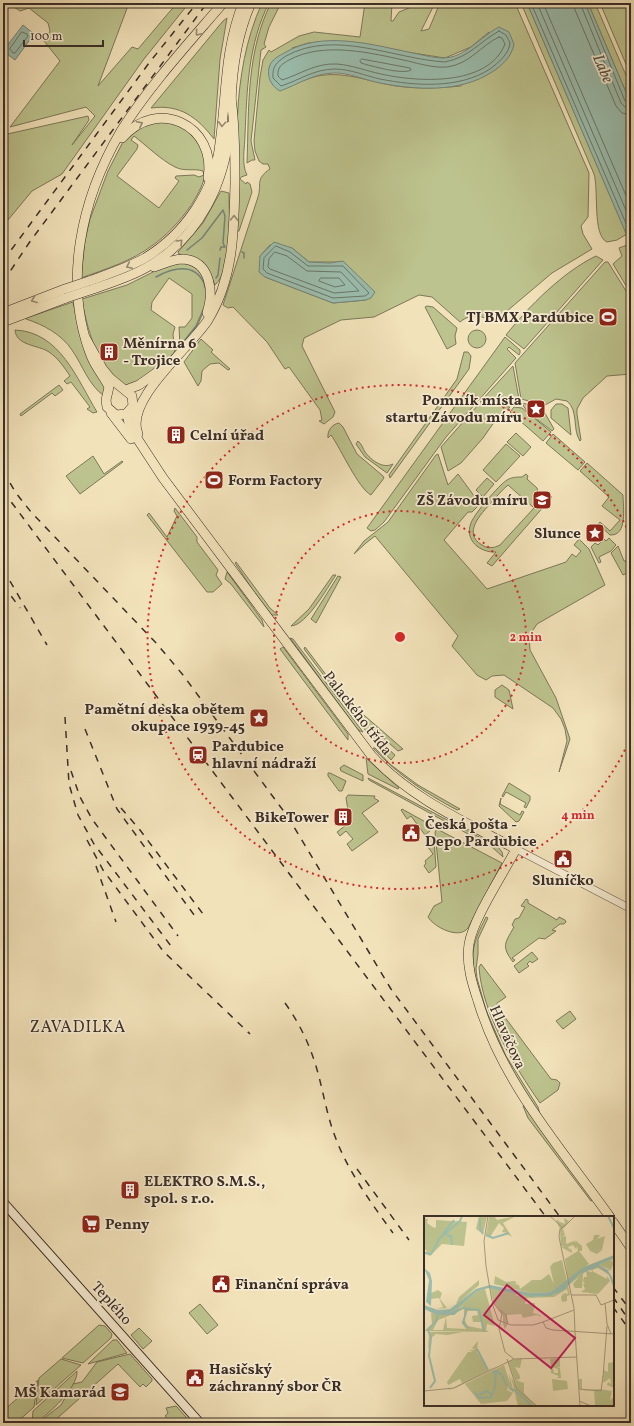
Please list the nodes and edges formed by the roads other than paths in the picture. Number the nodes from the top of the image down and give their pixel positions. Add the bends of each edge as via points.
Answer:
1 (223, 3) edge
2 (243, 3) edge
3 (251, 3) edge
4 (231, 98) junction
5 (106, 163) junction
6 (191, 215) junction
7 (137, 272) junction
8 (226, 280) junction
9 (89, 286) junction
10 (211, 291) junction
11 (3, 313) edge
12 (3, 322) edge
13 (86, 339) junction
14 (189, 344) junction
15 (174, 361) junction
16 (161, 375) junction
17 (126, 389) junction
18 (109, 393) junction
19 (131, 410) junction
20 (110, 412) junction
21 (148, 454) junction
22 (154, 466) junction
23 (516, 849) junction
24 (631, 909) edge
25 (3, 1202) edge
26 (609, 1216) edge
27 (614, 1223) edge
28 (631, 1248) edge
29 (200, 1423) edge

1 -> 5 main road via 148,94 122,131
2 -> 6 main road via 229,49 217,162 207,190
3 - 4 main road via 238,40
7 -> 4 main road via 177,246 210,202 226,154
8 -> 4 main road via 232,256 234,222 235,131
5 -> 6 main road via 125,134 141,122 161,118 184,124 201,139 209,161 206,188
5 - 13 main road via 88,210 78,258 77,297
6 -> 9 main road via 171,238 144,259
7 - 9 main road
7 - 10 main road via 170,261 186,260 203,270 208,277
8 - 10 main road
8 - 14 main road via 211,314
9 -> 11 main road, bridge via 65,289
9 - 12 main road, bridge via 66,298
10 - 14 main road via 210,305 204,321
13 - 17 main road via 102,368
13 - 18 main road via 94,362 110,387
14 - 15 main road
15 - 16 main road
15 - 17 main road via 139,385
16 - 19 main road via 144,391
16 - 21 main road via 142,402 136,417 137,432
17 - 18 main road via 115,389
17 - 19 main road via 133,398
18 - 20 main road via 106,402
19 - 20 main road via 120,416
19 - 21 main road, Palackého třída via 128,419 130,426
20 - 22 main road, Palackého třída via 144,457
21 - 22 main road, Palackého třída
22 - 23 main road, Palackého třída via 367,750 390,774 419,796
23 - 24 street, Palackého třída
23 - 26 main road, Hlaváčova via 472,932 468,957 472,981 488,1031 510,1075 536,1116
25 - 29 main road, Teplého
27 - 28 main road

